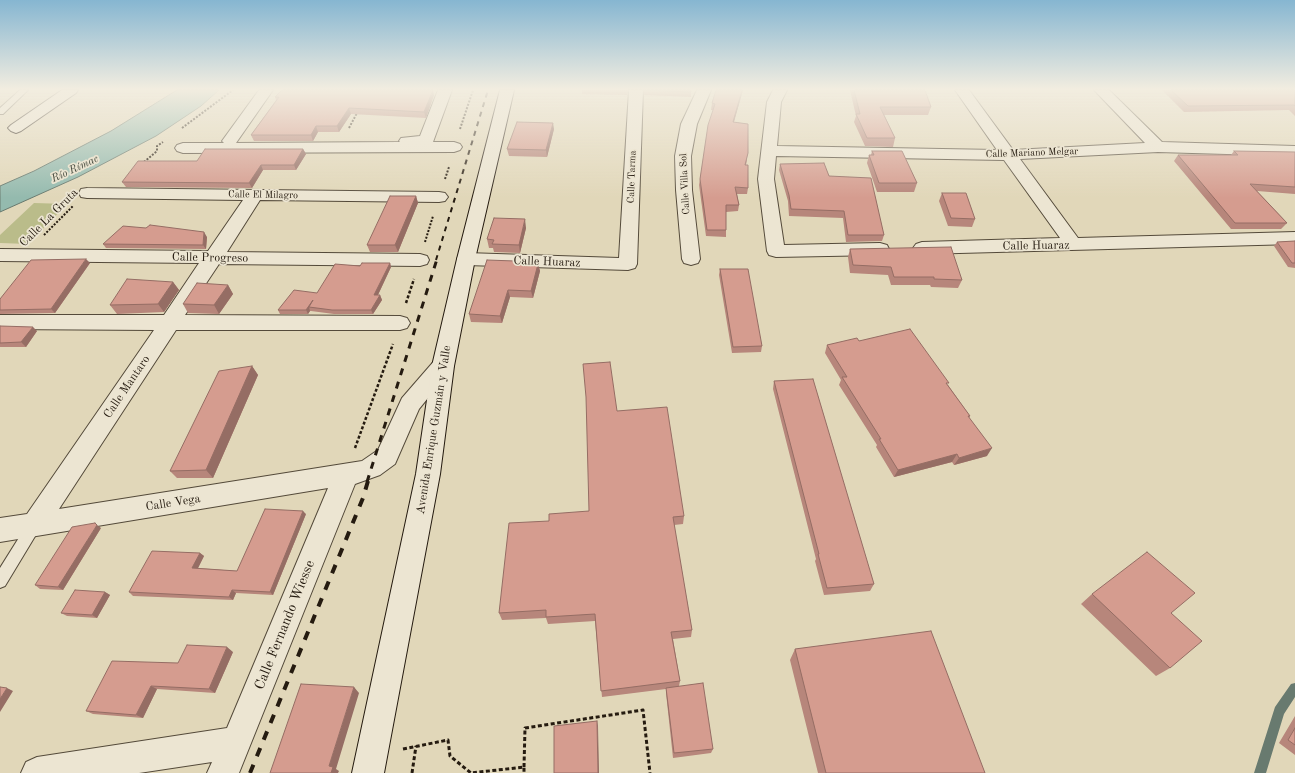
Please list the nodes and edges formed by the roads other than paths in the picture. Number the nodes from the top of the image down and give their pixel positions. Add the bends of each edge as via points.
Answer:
1 (19, 126) edge
2 (241, 126) edge
3 (432, 126) edge
4 (498, 126) edge
5 (634, 126) edge
6 (688, 126) edge
7 (772, 126) edge
8 (988, 126) edge
9 (1137, 126) edge
10 (16, 128) dead end
11 (454, 147) road end
12 (1158, 147) junction
13 (183, 148) dead end
14 (769, 151) junction
15 (1295, 151) edge
16 (1009, 155) junction
17 (87, 193) road end
18 (254, 195) junction
19 (439, 197) dead end
20 (1295, 238) edge
21 (1074, 245) junction
22 (0, 255) edge
23 (212, 258) junction
24 (466, 259) junction
25 (691, 259) dead end
26 (420, 260) dead end
27 (628, 264) joint
28 (0, 322) edge
29 (170, 322) junction
30 (400, 323) dead end
31 (443, 366) junction
32 (346, 475) junction
33 (36, 524) junction
34 (0, 530) edge
35 (0, 581) edge
36 (237, 742) junction
37 (370, 764) edge
38 (37, 773) edge
39 (223, 773) edge

1 - 10 street
2 - 3 street via 230,141 426,141
4 - 24 street, Avenida Enrique Guzmán y Valle
5 - 27 street, Calle Tarma
6 - 25 street, Calle Villa Sol via 683,156
7 - 14 street
8 - 16 street
9 - 12 street
11 - 13 street
12 - 15 street, Calle Mariano Melgar
12 - 16 street, Calle Mariano Melgar
14 - 16 street, Calle Mariano Melgar
14 - 21 street, Calle Huaraz via 766,179 776,251
16 - 21 street
17 - 18 street, Calle El Milagro
18 - 19 street, Calle El Milagro
18 - 23 street, Calle Mantaro
20 - 21 street, Calle Huaraz
22 - 23 street, Calle Progreso
23 - 26 street, Calle Progreso
23 - 29 street, Calle Mantaro
24 - 27 street, Calle Huaraz
24 - 31 street, Avenida Enrique Guzmán y Valle
28 - 29 street
29 - 30 street
29 - 33 street, Calle Mantaro
31 - 32 street, Calle Vega via 410,404 387,457 371,468
31 - 37 street, Avenida Enrique Guzmán y Valle via 428,474
32 - 33 street, Calle Vega
32 - 36 street, Calle Fernando Wiesse
33 - 34 street, Calle Vega
33 - 35 lane, Calle Mantaro
36 - 38 street
36 - 39 street, Calle Fernando Wiesse

